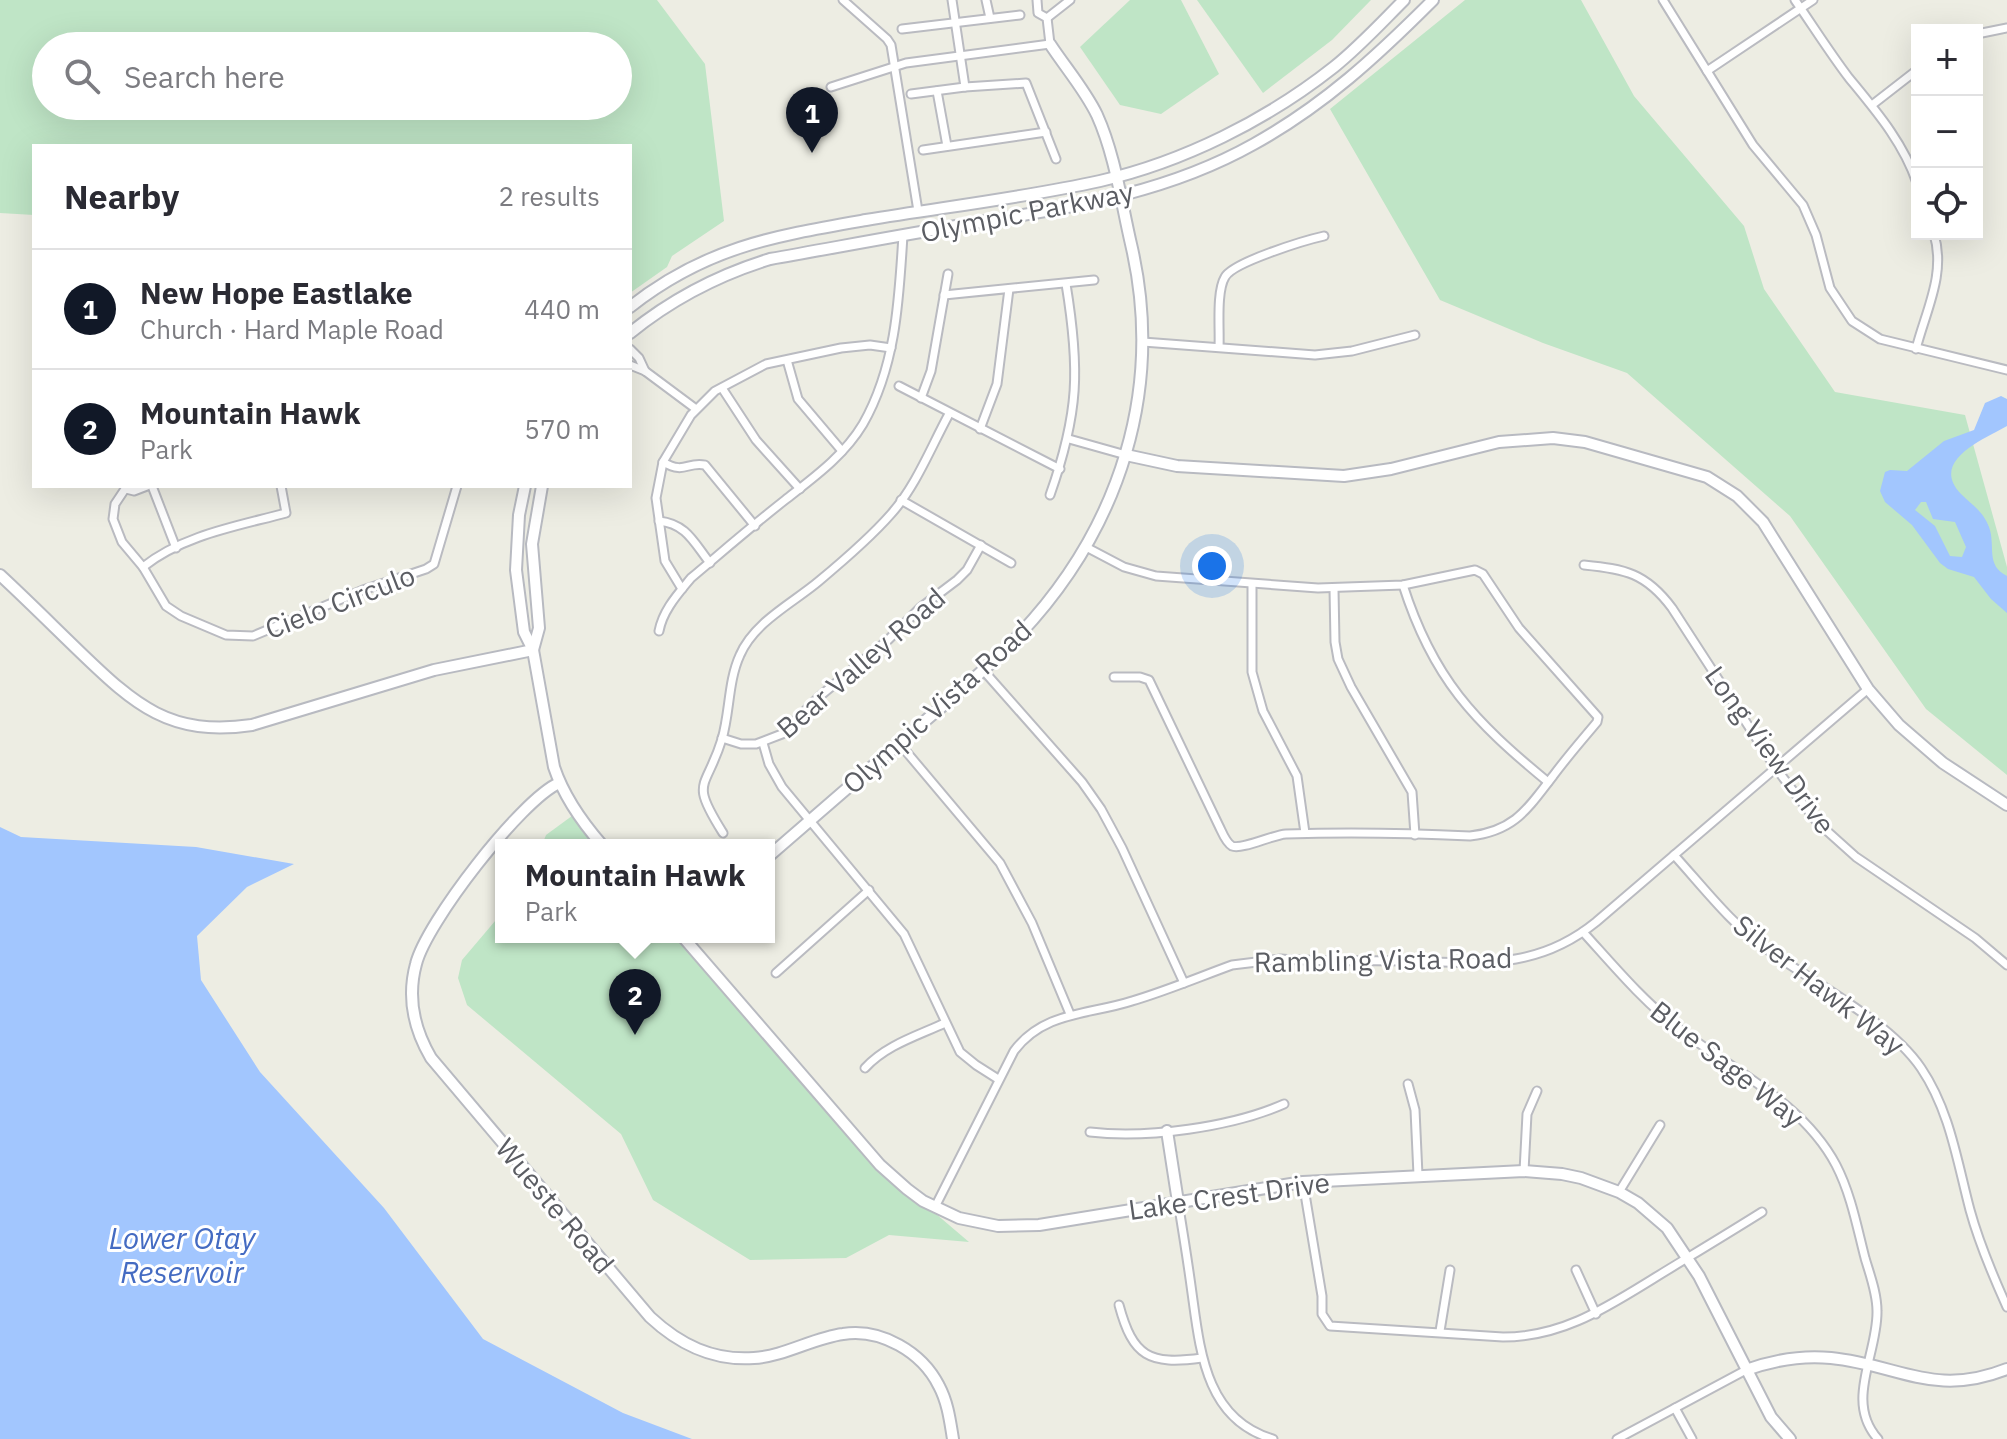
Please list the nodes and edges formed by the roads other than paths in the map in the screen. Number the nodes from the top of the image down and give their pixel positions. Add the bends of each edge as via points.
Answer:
1 (843, 0) edge
2 (952, 0) edge
3 (986, 0) edge
4 (1037, 0) edge
5 (1070, 0) edge
6 (1404, 0) edge
7 (1433, 0) edge
8 (1663, 0) edge
9 (1795, 0) edge
10 (1813, 0) edge
11 (1801, 8) junction
12 (1020, 15) dead end
13 (990, 18) junction
14 (1047, 18) junction
15 (956, 22) junction
16 (2007, 28) edge
17 (902, 29) dead end
18 (1983, 33) edge
19 (1050, 44) junction
20 (960, 56) junction
21 (894, 67) junction
22 (1707, 71) junction
23 (1911, 75) edge
24 (831, 87) dead end
25 (965, 87) junction
26 (937, 91) junction
27 (911, 94) dead end
28 (1872, 105) junction
29 (1046, 132) junction
30 (947, 146) junction
31 (923, 150) dead end
32 (1056, 159) dead end
33 (1911, 169) edge
34 (1116, 176) junction
35 (1121, 197) junction
36 (918, 211) junction
37 (903, 235) junction
38 (1324, 236) dead end
39 (1936, 240) edge
40 (948, 274) dead end
41 (1094, 280) dead end
42 (1066, 284) junction
43 (1009, 289) junction
44 (944, 295) junction
45 (632, 306) edge
46 (632, 331) edge
47 (1415, 335) dead end
48 (1143, 342) junction
49 (1219, 347) junction
50 (891, 348) junction
51 (1916, 349) junction
52 (632, 351) edge
53 (787, 360) junction
54 (632, 366) edge
55 (2007, 370) edge
56 (645, 371) junction
57 (899, 386) dead end
58 (722, 388) junction
59 (921, 398) junction
60 (696, 409) junction
61 (949, 414) junction
62 (980, 429) junction
63 (1069, 439) junction
64 (842, 451) junction
65 (1126, 455) junction
66 (663, 462) junction
67 (1060, 469) junction
68 (126, 488) edge
69 (151, 488) edge
70 (281, 488) edge
71 (456, 488) edge
72 (525, 488) edge
73 (542, 488) edge
74 (800, 489) junction
75 (1050, 495) dead end
76 (901, 500) junction
77 (659, 521) junction
78 (755, 526) junction
79 (981, 545) junction
80 (1086, 547) junction
81 (176, 548) junction
82 (710, 563) junction
83 (1011, 563) dead end
84 (1584, 565) dead end
85 (143, 567) junction
86 (0, 575) edge
87 (1252, 584) junction
88 (1403, 585) junction
89 (682, 589) junction
90 (1334, 589) junction
91 (659, 631) dead end
92 (533, 650) junction
93 (983, 670) junction
94 (1114, 677) dead end
95 (1868, 689) junction
96 (722, 738) junction
97 (763, 743) junction
98 (899, 743) junction
99 (1775, 767) junction
100 (1548, 782) junction
101 (559, 783) junction
102 (2007, 805) edge
103 (809, 821) junction
104 (723, 833) dead end
105 (1305, 833) junction
106 (1415, 835) junction
107 (500, 839) edge
108 (597, 839) edge
109 (495, 844) edge
110 (775, 851) edge
111 (1674, 855) junction
112 (869, 890) junction
113 (1583, 932) junction
114 (688, 943) edge
115 (2007, 965) edge
116 (776, 973) dead end
117 (1184, 983) junction
118 (1070, 1014) junction
119 (945, 1023) junction
120 (865, 1068) dead end
121 (998, 1079) junction
122 (1408, 1084) dead end
123 (1537, 1091) dead end
124 (1284, 1104) dead end
125 (1660, 1125) dead end
126 (1167, 1131) junction
127 (1090, 1132) dead end
128 (1524, 1171) junction
129 (1418, 1175) junction
130 (1303, 1182) junction
131 (1619, 1192) junction
132 (1178, 1202) junction
133 (935, 1207) junction
134 (1762, 1212) dead end
135 (1688, 1257) junction
136 (1450, 1270) dead end
137 (1576, 1270) dead end
138 (1119, 1305) dead end
139 (2007, 1307) edge
140 (1596, 1314) junction
141 (1440, 1331) junction
142 (1202, 1358) junction
143 (1866, 1365) junction
144 (2007, 1369) edge
145 (1746, 1370) junction
146 (1675, 1408) junction
147 (1771, 1417) junction
148 (1266, 1438) edge
149 (953, 1439) edge
150 (1617, 1439) edge
151 (1692, 1439) edge
152 (1777, 1439) edge
153 (1790, 1439) edge
154 (1878, 1439) edge

1 - 21 street via 887,39
2 - 15 street
3 - 13 street
4 - 14 street via 1038,13
5 - 14 street
6 - 34 street, Olympic Parkway via 1333,67 1245,125 1172,159
7 - 35 street, Olympic Parkway via 1371,62 1293,120 1181,178
8 - 22 street
9 - 11 street
10 - 11 street
11 - 22 street
11 - 28 street
12 - 13 street
13 - 15 street
14 - 19 street
15 - 17 street
15 - 20 street
16 - 18 street
19 - 20 street
19 - 34 street, Olympic Vista Road via 1097,115
20 - 21 street
20 - 25 street
21 - 24 street
21 - 36 street
22 - 51 street via 1753,145 1803,205 1830,288 1846,315 1875,337
23 - 28 street
25 - 26 street
25 - 29 street via 1026,83
26 - 27 street
26 - 30 street
28 - 33 street
29 - 30 street
29 - 32 street
30 - 31 street
34 - 35 street, Olympic Vista Road
34 - 36 street, Olympic Parkway
35 - 37 street, Olympic Parkway
35 - 48 street, Olympic Vista Road via 1136,267
36 - 45 street, Olympic Parkway via 767,237 704,261
37 - 46 street, Olympic Parkway via 741,268 679,296
37 - 50 street
38 - 49 street via 1279,248 1225,276
39 - 51 street via 1939,270
40 - 44 street
41 - 42 street
42 - 43 street
42 - 63 street via 1077,363
43 - 44 street
43 - 62 street via 997,384
44 - 59 street
47 - 49 street via 1334,354
48 - 49 street
48 - 65 street, Olympic Vista Road
50 - 53 street via 841,348
50 - 64 street via 874,403
51 - 55 street
52 - 56 street
53 - 58 street via 766,364
53 - 64 street via 798,399
54 - 56 street
56 - 60 street
57 - 59 street
58 - 60 street
58 - 74 street via 756,440
59 - 61 street
60 - 66 street
61 - 62 street
61 - 76 street
62 - 67 street
63 - 65 street
63 - 67 street
64 - 74 street
65 - 80 street, Olympic Vista Road
65 - 95 street via 1177,466 1344,476 1499,442 1553,438 1686,469 1728,489 1763,522
66 - 77 street via 656,498
66 - 78 street via 676,469 705,465
67 - 75 street
68 - 85 street, Cielo Circulo via 113,519 122,542
69 - 81 street
70 - 81 street via 286,513
71 - 85 street, Cielo Circulo via 434,564 253,636 226,635 181,616 166,606
72 - 92 street via 516,570 524,632
73 - 92 street via 532,544 539,628
74 - 78 street
76 - 79 street
76 - 96 street via 819,581 750,637 737,664
77 - 82 street via 683,528
77 - 89 street via 665,561
78 - 82 street
79 - 83 street
79 - 97 street, Bear Valley Road via 957,580 820,696 788,730
80 - 87 street via 1156,576
80 - 93 street, Olympic Vista Road via 1039,614
81 - 85 street
82 - 89 street
84 - 99 street, Long View Drive via 1628,571 1654,587
86 - 92 street via 124,694 167,718 200,726 252,725 434,670
87 - 90 street
87 - 105 street via 1252,672 1263,711 1297,776
88 - 90 street
88 - 100 street via 1432,656 1463,703
88 - 100 street via 1470,570 1483,574 1519,628 1598,717
89 - 91 street
90 - 106 street via 1338,659 1412,792
92 - 101 street
93 - 98 street, Olympic Vista Road
93 - 117 street via 1101,809
94 - 105 street via 1149,680 1228,843 1241,847 1271,835
95 - 99 street, Rambling Vista Road
95 - 102 street via 1943,763
96 - 97 street, Bear Valley Road
96 - 104 street via 701,791
97 - 103 street via 774,776
98 - 103 street, Olympic Vista Road
98 - 118 street via 1000,863
99 - 111 street, Rambling Vista Road
99 - 115 street, Long View Drive via 1840,845
100 - 106 street via 1521,816 1489,834
101 - 107 street, Wueste Road via 530,804
101 - 108 street
103 - 110 street, Olympic Vista Road
103 - 112 street
105 - 106 street
109 - 149 street, Wueste Road via 424,941 412,1003 431,1058 650,1317 674,1338 711,1354 742,1358 845,1333 887,1339 930,1372 945,1399
111 - 113 street, Rambling Vista Road
111 - 139 street, Silver Hawk Way via 1749,934 1895,1037 1921,1068 1944,1111 1971,1215
112 - 116 street
112 - 119 street via 904,934
113 - 117 street, Rambling Vista Road via 1534,956 1499,963 1267,960 1232,965
113 - 143 street, Blue Sage Way via 1658,1012 1801,1119 1835,1163 1850,1200 1877,1308
114 - 133 street, Lake Crest Drive via 880,1165
117 - 118 street, Rambling Vista Road via 1127,1003
118 - 121 street, Rambling Vista Road via 1029,1034
119 - 120 street via 890,1047
119 - 121 street via 966,1058
121 - 133 street, Rambling Vista Road
122 - 129 street via 1415,1110
123 - 128 street via 1527,1114
124 - 126 street via 1250,1118
125 - 131 street
126 - 127 street
126 - 132 street
128 - 129 street, Lake Crest Drive
128 - 131 street, Lake Crest Drive via 1562,1174
129 - 130 street, Lake Crest Drive
130 - 132 street, Lake Crest Drive
130 - 141 street via 1322,1314 1330,1326
131 - 135 street, Lake Crest Drive via 1667,1228
132 - 133 street, Lake Crest Drive via 1019,1226 959,1218
132 - 142 street
134 - 135 street
135 - 140 street
135 - 145 street, Lake Crest Drive
136 - 141 street
137 - 140 street
138 - 142 street via 1127,1333 1143,1353 1160,1361
140 - 141 street via 1524,1337
142 - 148 street via 1221,1403
143 - 144 street via 1947,1382
143 - 145 street via 1815,1357
143 - 154 street, Blue Sage Way via 1864,1410
145 - 146 street
145 - 147 street, Lake Crest Drive
146 - 150 street
146 - 151 street
147 - 152 street, Lake Crest Drive
147 - 153 street, Lake Crest Drive

